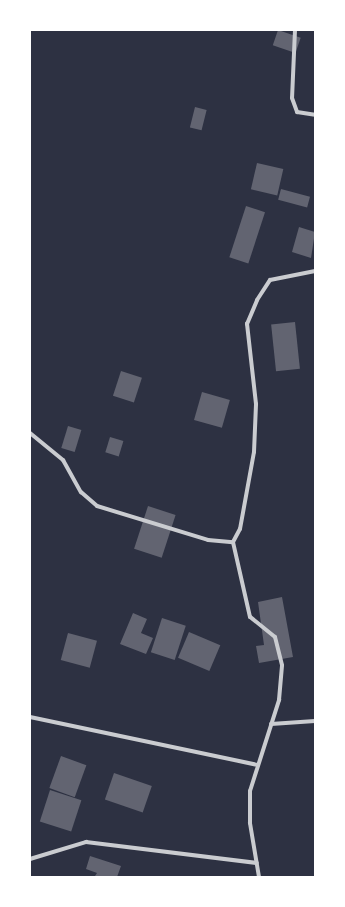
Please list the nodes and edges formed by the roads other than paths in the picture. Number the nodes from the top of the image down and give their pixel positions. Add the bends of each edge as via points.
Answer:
1 (295, 30) edge
2 (315, 115) edge
3 (315, 271) edge
4 (30, 433) edge
5 (233, 542) junction
6 (30, 716) edge
7 (315, 721) edge
8 (271, 724) junction
9 (257, 765) junction
10 (30, 859) edge
11 (257, 863) junction
12 (259, 877) edge

1 - 2 street via 292,98 297,112
3 - 5 street via 270,280 256,300 247,324 256,404 254,452 240,530
4 - 5 street via 63,460 81,492 97,506 208,540
5 - 8 street via 250,617 274,637 282,665 279,700
6 - 9 street
7 - 8 street
8 - 9 street
9 - 11 street via 250,791 250,823
10 - 11 street via 86,842
11 - 12 street

